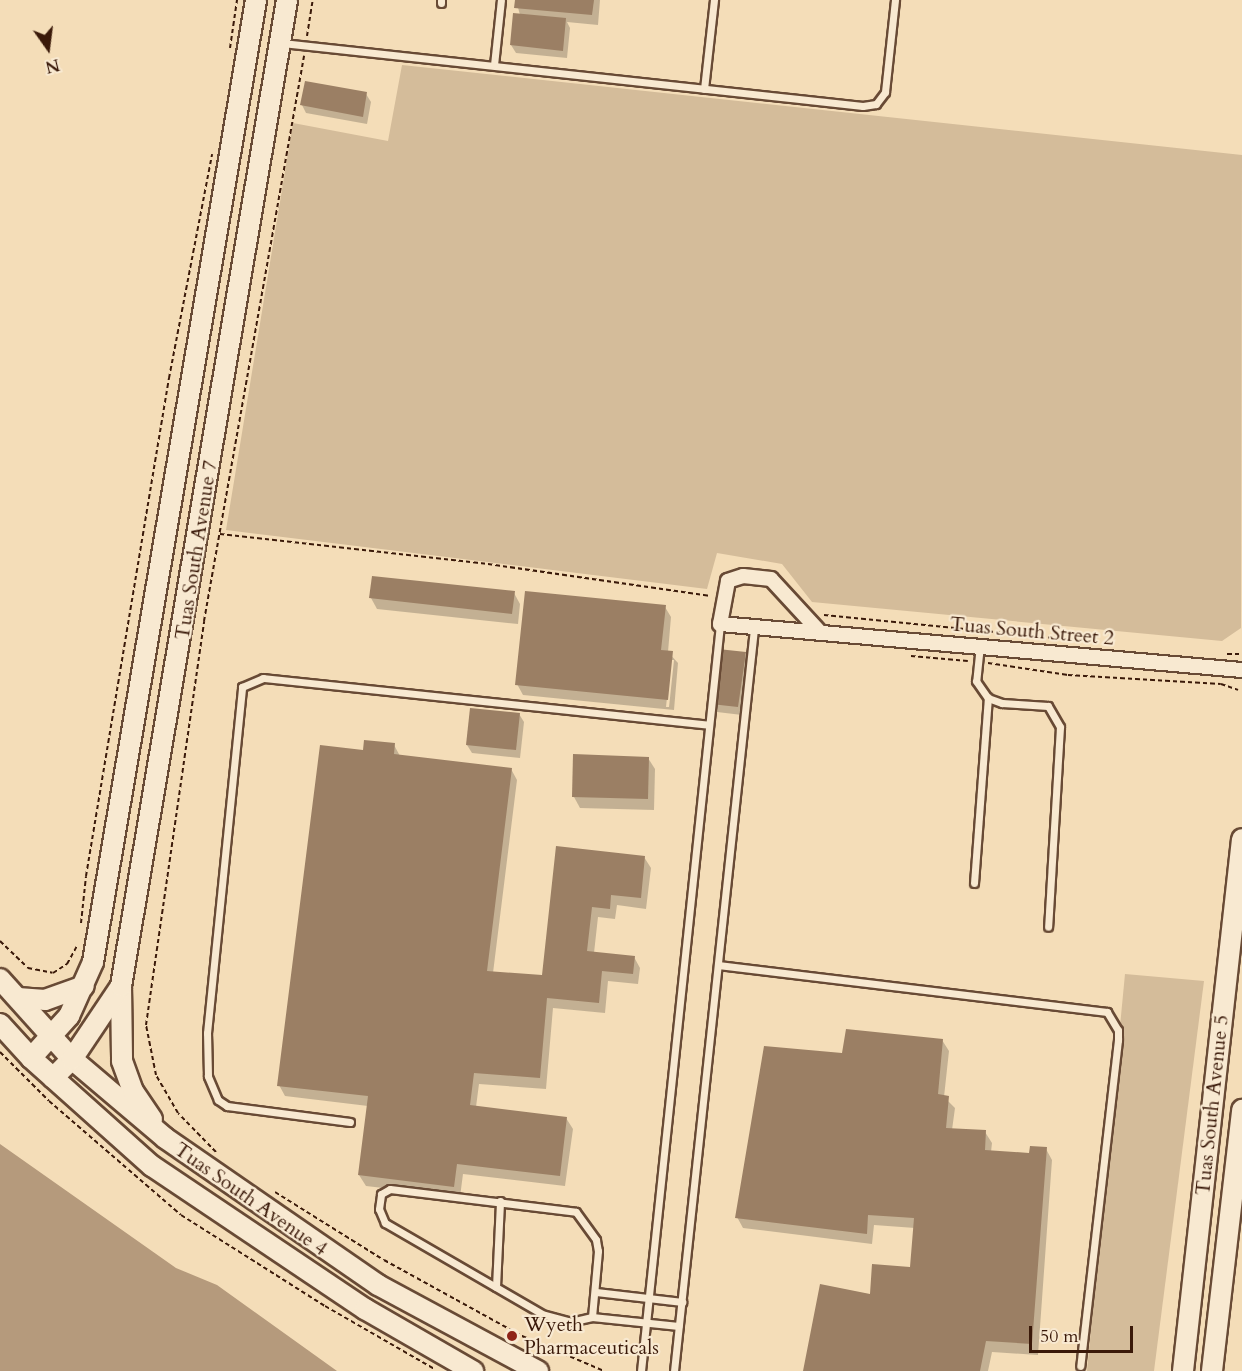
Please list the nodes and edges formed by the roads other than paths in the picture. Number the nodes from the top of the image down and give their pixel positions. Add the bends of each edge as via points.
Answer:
1 (256, 0) edge
2 (287, 0) edge
3 (501, 0) edge
4 (714, 0) edge
5 (895, 0) edge
6 (280, 42) junction
7 (494, 65) junction
8 (704, 89) junction
9 (720, 624) junction
10 (754, 629) junction
11 (818, 630) junction
12 (980, 645) junction
13 (1242, 670) edge
14 (988, 698) junction
15 (708, 725) junction
16 (1242, 839) edge
17 (974, 883) dead end
18 (1048, 927) dead end
19 (718, 965) junction
20 (0, 979) edge
21 (84, 986) junction
22 (121, 986) junction
23 (18, 998) junction
24 (0, 1024) edge
25 (51, 1038) junction
26 (31, 1058) junction
27 (72, 1059) junction
28 (53, 1078) junction
29 (1242, 1110) edge
30 (350, 1122) dead end
31 (165, 1138) junction
32 (500, 1201) junction
33 (496, 1287) junction
34 (596, 1292) junction
35 (650, 1299) junction
36 (682, 1302) junction
37 (592, 1317) junction
38 (647, 1324) junction
39 (679, 1326) junction
40 (1080, 1366) dead end
41 (473, 1371) edge
42 (538, 1371) edge
43 (640, 1371) edge
44 (674, 1371) edge
45 (1183, 1371) edge
46 (1212, 1371) edge

1 - 21 street, Tuas South Avenue 7 via 93,962
2 - 6 street, Tuas South Avenue 7
3 - 7 lane
4 - 8 lane
5 - 8 lane via 885,92 876,104 864,106
6 - 7 lane
6 - 22 street, Tuas South Avenue 7
7 - 8 lane
9 - 10 street, Tuas South Street 2
9 - 11 street via 728,581 743,576 779,583
9 - 15 lane
10 - 11 street, Tuas South Street 2 via 795,633
10 - 19 lane
11 - 12 street, Tuas South Street 2
12 - 13 street, Tuas South Street 2
12 - 14 lane via 976,681
14 - 17 lane
14 - 18 lane via 1002,703 1048,706 1059,728
15 - 30 lane via 263,678 242,687 207,1033 208,1076 218,1100 227,1107
15 - 35 lane
16 - 45 street, Tuas South Avenue 5
19 - 36 lane
19 - 40 lane via 1107,1012 1118,1030 1118,1040
20 - 23 street, Tuas South Avenue 4
21 - 23 street via 45,1000
21 - 25 street, Tuas South Avenue 7 via 69,1016
22 - 27 street, Tuas South Avenue 7
22 - 31 street via 121,1042 126,1077
23 - 25 street, Tuas South Avenue 4
24 - 26 street, Tuas South Avenue 4
25 - 26 street, Tuas South Avenue 7
25 - 27 street, Tuas South Avenue 4
26 - 28 street, Tuas South Avenue 4
27 - 28 street, Tuas South Avenue 7
27 - 31 street, Tuas South Avenue 4
28 - 41 street, Tuas South Avenue 4 via 152,1166 223,1216 365,1309
29 - 46 street, Tuas South Avenue 5
31 - 42 street, Tuas South Avenue 4 via 378,1285
32 - 33 lane
32 - 33 lane via 390,1189 381,1194 379,1209 385,1223
32 - 34 lane via 576,1212 596,1240
33 - 37 lane via 544,1315 571,1322
34 - 35 lane
34 - 37 lane
35 - 36 lane
35 - 38 lane
36 - 39 lane
37 - 38 lane
38 - 39 lane
38 - 43 lane
39 - 44 lane

